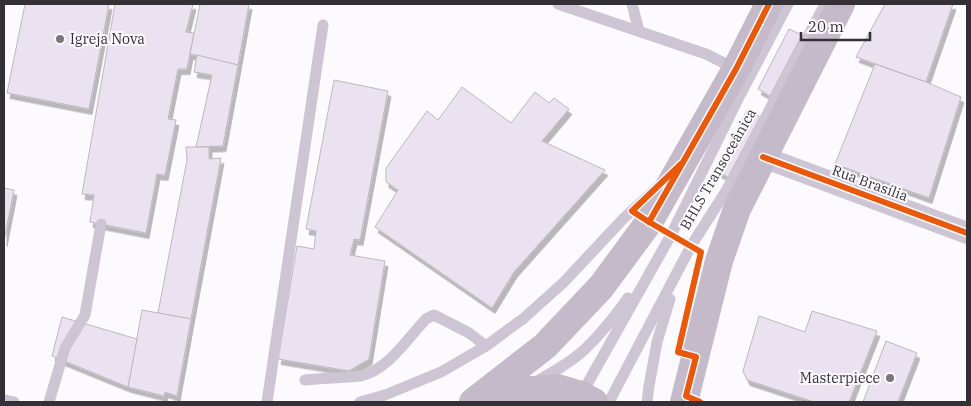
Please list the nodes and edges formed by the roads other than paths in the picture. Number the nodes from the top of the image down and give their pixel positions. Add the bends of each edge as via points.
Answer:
1 (558, 4) edge
2 (632, 4) edge
3 (769, 4) edge
4 (788, 4) edge
5 (825, 4) edge
6 (841, 4) edge
7 (323, 25) dead end
8 (639, 31) junction
9 (736, 69) junction
10 (763, 156) junction
11 (681, 164) junction
12 (101, 224) dead end
13 (967, 233) edge
14 (655, 263) junction
15 (679, 271) junction
16 (486, 346) junction
17 (306, 380) dead end
18 (522, 391) junction
19 (4, 400) edge
20 (585, 400) edge
21 (690, 400) edge
22 (14, 402) edge
23 (49, 402) edge
24 (267, 402) edge
25 (360, 402) edge
26 (473, 402) edge
27 (478, 402) edge
28 (609, 402) edge
29 (647, 402) edge

1 - 8 lane
2 - 8 lane
3 - 9 main road
4 - 14 lane, BHLS Transoceânica
5 - 15 lane, BHLS Transoceânica via 736,175
6 - 10 main road
7 - 24 lane
8 - 9 lane via 706,54
9 - 11 main road
10 - 13 street, Rua Brasília
10 - 21 main road via 737,209 719,261
11 - 16 lane via 623,218 564,282
11 - 26 main road via 649,222 600,287 545,346
12 - 23 lane via 85,315 65,348
14 - 18 lane via 606,327 584,350
14 - 20 lane, BHLS Transoceânica
15 - 28 lane, BHLS Transoceânica
15 - 29 lane via 657,342
16 - 17 lane via 434,315 426,319 379,368 361,375
16 - 25 lane via 441,372
18 - 20 main road via 557,388
18 - 27 main road
19 - 22 lane

